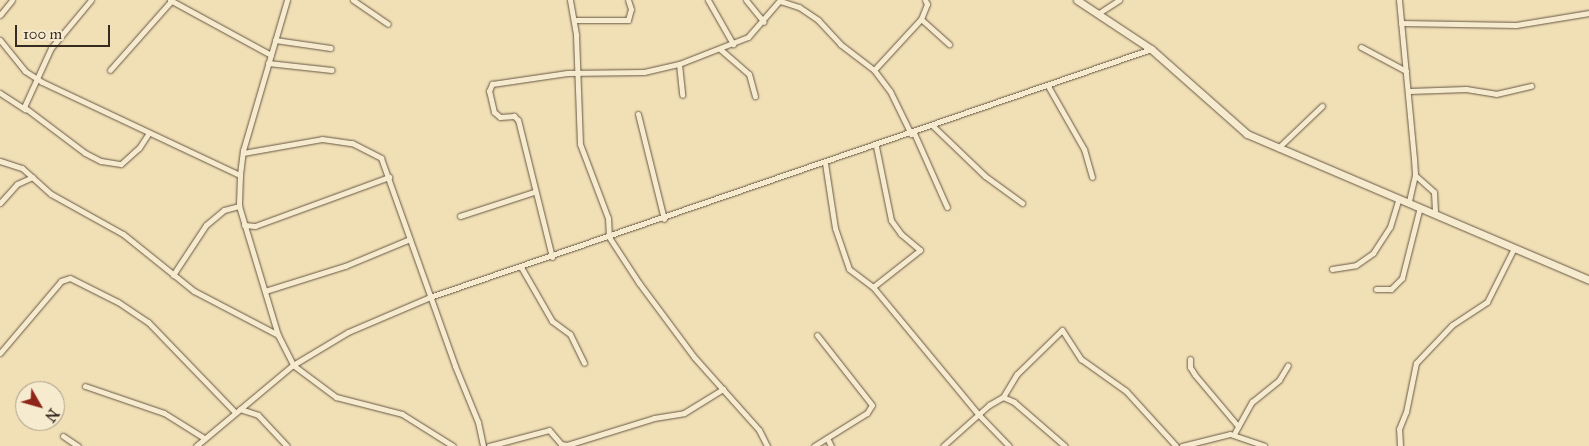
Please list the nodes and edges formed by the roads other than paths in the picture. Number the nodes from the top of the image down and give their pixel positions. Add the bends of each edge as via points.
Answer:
1 (12, 0) edge
2 (91, 0) edge
3 (170, 0) edge
4 (286, 0) edge
5 (353, 0) edge
6 (570, 0) edge
7 (628, 0) edge
8 (708, 0) edge
9 (746, 0) edge
10 (925, 0) edge
11 (1077, 0) edge
12 (1119, 0) edge
13 (1399, 0) edge
14 (780, 1) edge
15 (1099, 13) junction
16 (1589, 13) edge
17 (0, 15) edge
18 (921, 19) junction
19 (574, 20) junction
20 (764, 22) junction
21 (1401, 23) junction
22 (388, 24) dead end
23 (0, 40) edge
24 (275, 40) junction
25 (733, 44) junction
26 (949, 44) dead end
27 (1361, 47) dead end
28 (330, 48) dead end
29 (720, 49) junction
30 (1151, 50) junction
31 (271, 55) junction
32 (268, 64) junction
33 (679, 64) junction
34 (110, 70) dead end
35 (332, 70) dead end
36 (874, 70) junction
37 (1406, 71) junction
38 (575, 73) junction
39 (36, 78) junction
40 (1048, 86) junction
41 (1531, 86) dead end
42 (1409, 91) junction
43 (0, 93) edge
44 (682, 95) dead end
45 (755, 96) dead end
46 (1322, 106) dead end
47 (25, 109) junction
48 (638, 114) dead end
49 (934, 126) junction
50 (912, 133) junction
51 (148, 134) junction
52 (876, 146) junction
53 (1278, 148) junction
54 (243, 153) junction
55 (0, 161) edge
56 (824, 164) junction
57 (240, 175) junction
58 (1415, 175) junction
59 (389, 177) junction
60 (1092, 177) dead end
61 (32, 178) junction
62 (534, 192) junction
63 (1399, 198) junction
64 (1409, 202) junction
65 (0, 203) edge
66 (1022, 203) dead end
67 (240, 206) junction
68 (947, 207) dead end
69 (1420, 207) junction
70 (1435, 214) junction
71 (460, 216) dead end
72 (664, 218) junction
73 (244, 225) junction
74 (255, 226) junction
75 (247, 236) junction
76 (609, 237) junction
77 (410, 240) junction
78 (1514, 248) junction
79 (552, 257) junction
80 (521, 268) junction
81 (1332, 269) dead end
82 (173, 275) junction
83 (1589, 280) edge
84 (873, 287) junction
85 (1376, 289) dead end
86 (265, 291) junction
87 (430, 297) junction
88 (278, 335) junction
89 (817, 335) dead end
90 (0, 353) edge
91 (1190, 359) dead end
92 (584, 363) dead end
93 (293, 365) junction
94 (1288, 365) dead end
95 (85, 386) dead end
96 (723, 389) junction
97 (1003, 397) junction
98 (237, 410) junction
99 (979, 415) junction
100 (1238, 426) junction
101 (1234, 434) junction
102 (63, 436) dead end
103 (204, 438) junction
104 (827, 438) junction
105 (559, 444) edge
106 (78, 446) edge
107 (196, 446) edge
108 (287, 446) edge
109 (453, 446) edge
110 (484, 446) edge
111 (490, 446) edge
112 (767, 446) edge
113 (814, 446) edge
114 (831, 446) edge
115 (943, 446) edge
116 (1009, 446) edge
117 (1065, 446) edge
118 (1176, 446) edge
119 (1182, 446) edge
120 (1264, 446) edge
121 (1400, 446) edge

1 - 17 street
2 - 39 street via 51,48
3 - 31 street
3 - 34 street
4 - 24 street
5 - 22 street
6 - 19 street
7 - 19 street via 631,14 628,20
8 - 25 street
9 - 20 street
10 - 18 street via 927,4
11 - 15 street
12 - 15 street
13 - 21 street
14 - 20 street
14 - 36 street via 799,7 818,20 840,44
15 - 30 street
16 - 21 street via 1498,26
18 - 26 street
18 - 36 street
19 - 38 street
20 - 25 street via 748,37
21 - 37 street
23 - 39 street via 25,71
24 - 28 street
24 - 31 street
25 - 29 street
27 - 37 street
29 - 33 street
29 - 45 street via 749,74
30 - 40 street
30 - 53 street via 1233,124
31 - 32 street
32 - 35 street
32 - 54 street
33 - 38 street via 644,72
33 - 44 street
36 - 50 street via 890,91
37 - 42 street
38 - 62 street via 496,82 490,87 494,112 500,116 514,116 518,120
38 - 76 street via 580,144 608,218
39 - 47 street via 24,101
39 - 51 street
40 - 49 street
40 - 60 street via 1084,149
41 - 42 street via 1496,94 1466,89
42 - 58 street
43 - 47 street
46 - 53 street
47 - 51 street via 85,154 114,164 127,161
48 - 72 street
49 - 50 street
49 - 66 street via 985,176
50 - 52 street
50 - 68 street
51 - 57 street
52 - 56 street
52 - 84 street via 891,220 920,251
53 - 63 street
54 - 57 street
54 - 59 street via 332,139 352,142 381,158
55 - 61 street via 18,166
56 - 72 street
56 - 84 street via 844,260 858,278
57 - 67 street
58 - 64 street
58 - 70 street via 1434,192
59 - 74 street
59 - 77 street
61 - 65 street via 17,184
61 - 82 street via 51,194 123,234
62 - 71 street
62 - 79 street
63 - 64 street
63 - 81 street via 1390,226 1373,253 1356,265
64 - 69 street
67 - 73 street
67 - 82 street via 224,210 206,225
69 - 70 street
69 - 85 street via 1402,278 1391,289
70 - 78 street
72 - 76 street
73 - 74 street
73 - 75 street
74 - 75 street
75 - 86 street
76 - 79 street
76 - 96 street via 639,284
77 - 86 street via 345,266
77 - 87 street
78 - 83 street
78 - 121 street via 1487,302 1452,325 1416,363 1406,412 1399,429
79 - 80 street
80 - 87 street
80 - 92 street via 552,320 570,334
82 - 88 street via 199,294
84 - 99 street
86 - 88 street
87 - 93 street via 348,332
87 - 110 street via 478,422
88 - 93 street
89 - 104 street via 872,405 867,413
90 - 98 street via 61,281 70,278 118,302 148,322
91 - 100 street via 1195,375
93 - 98 street
93 - 109 street via 336,397 402,414
94 - 100 street via 1279,380 1252,402
95 - 103 street via 164,414
96 - 105 street via 684,413 654,418 567,445
96 - 112 street via 759,430
97 - 99 street
97 - 117 street via 1014,402
97 - 118 street via 1017,374 1062,330 1082,359 1130,396
98 - 103 street
98 - 108 street via 258,415
99 - 115 street
99 - 116 street
100 - 101 street
101 - 119 street
101 - 120 street
102 - 106 street
103 - 107 street
104 - 113 street
104 - 114 street
105 - 111 street via 549,430

